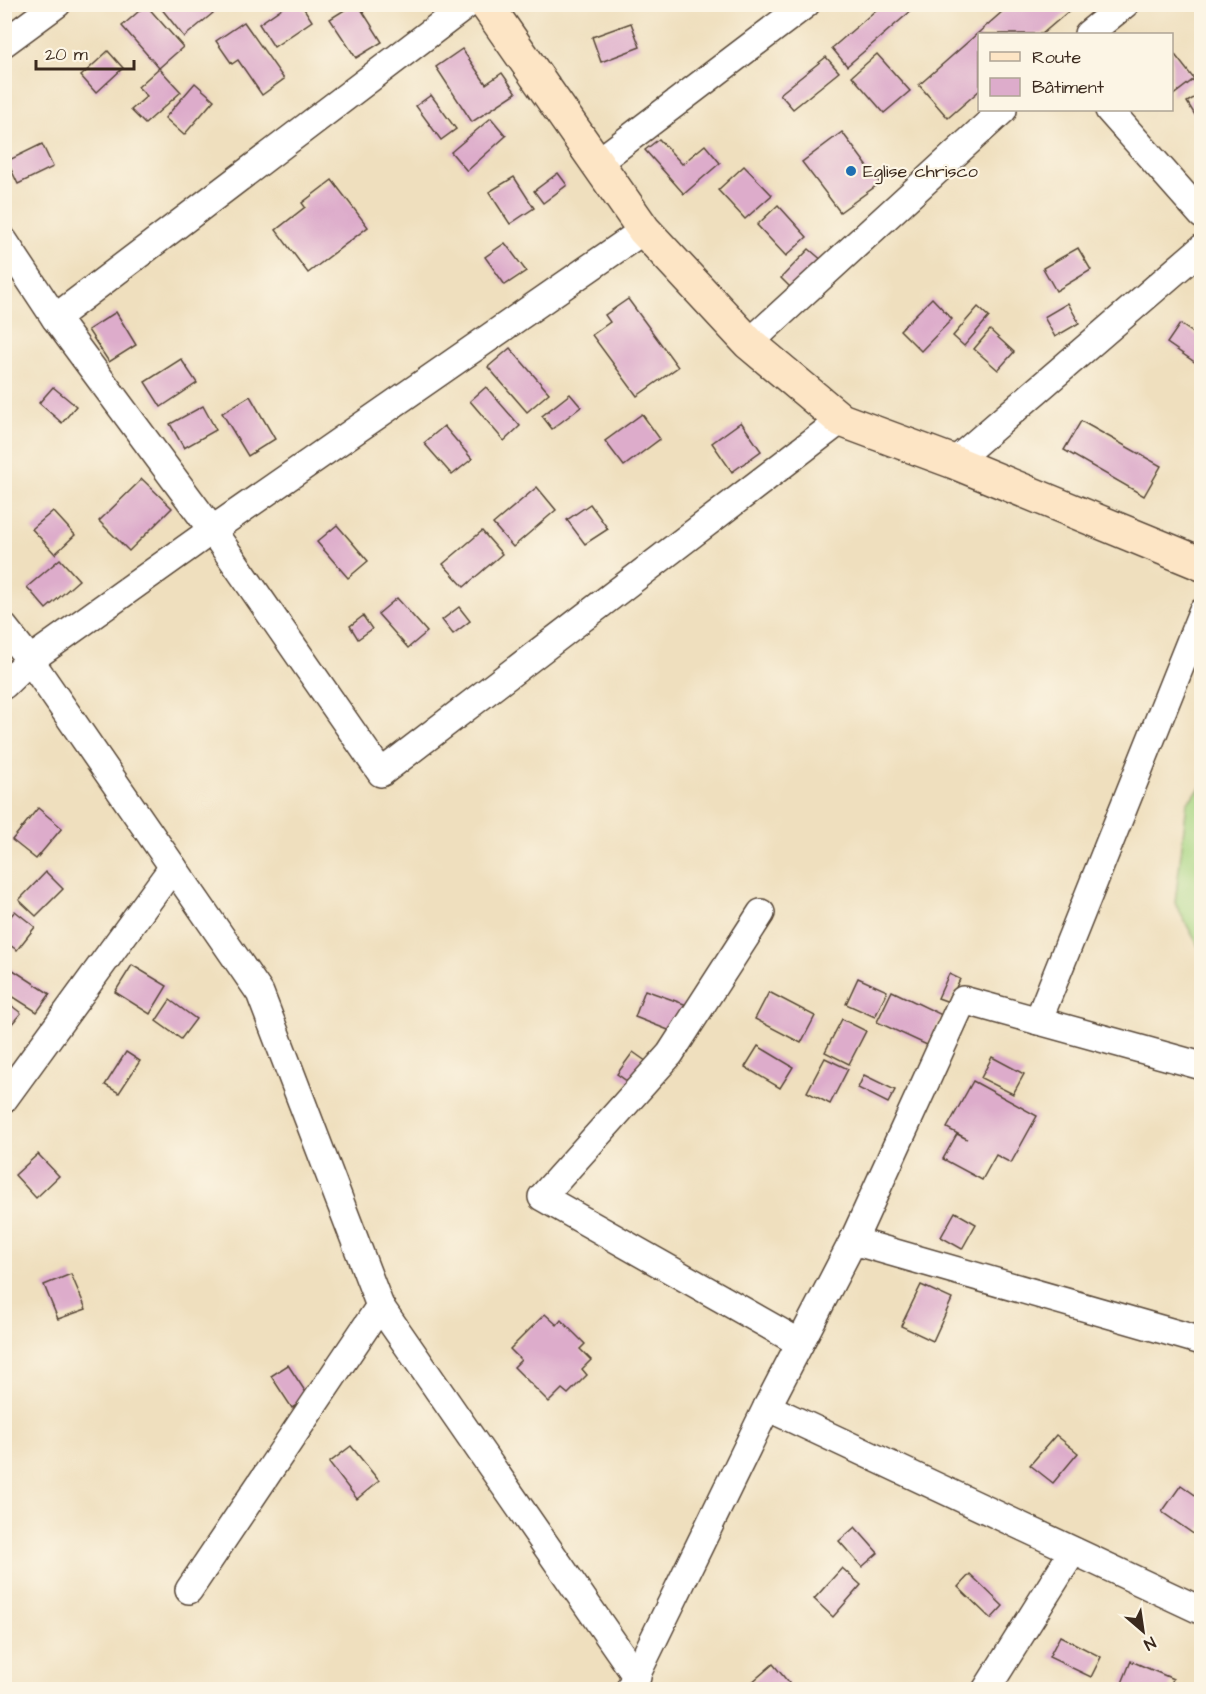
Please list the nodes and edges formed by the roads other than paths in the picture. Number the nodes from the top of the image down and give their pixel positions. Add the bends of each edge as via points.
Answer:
1 (57, 4) edge
2 (468, 4) edge
3 (486, 4) edge
4 (806, 4) edge
5 (1125, 4) edge
6 (1089, 33) edge
7 (4, 42) edge
8 (1002, 111) edge
9 (1110, 111) edge
10 (597, 163) junction
11 (1202, 215) edge
12 (645, 230) junction
13 (4, 242) edge
14 (1202, 248) edge
15 (55, 318) junction
16 (749, 343) junction
17 (841, 420) junction
18 (954, 462) junction
19 (212, 530) junction
20 (1202, 564) edge
21 (1202, 612) edge
22 (4, 627) edge
23 (30, 660) junction
24 (4, 685) edge
25 (173, 867) junction
26 (761, 913) dead end
27 (1038, 1021) junction
28 (1202, 1066) edge
29 (4, 1099) edge
30 (854, 1241) junction
31 (380, 1306) junction
32 (1202, 1341) edge
33 (800, 1343) junction
34 (767, 1407) junction
35 (1073, 1551) junction
36 (189, 1590) dead end
37 (1202, 1611) edge
38 (633, 1683) edge
39 (986, 1689) edge

1 - 7 street
2 - 15 street
3 - 10 street
4 - 10 street
5 - 6 street
8 - 16 street
9 - 11 street
10 - 12 street
12 - 16 street
12 - 19 street
13 - 15 street
14 - 18 street
15 - 19 street
16 - 17 street
17 - 18 street
17 - 19 street via 381,773
18 - 20 street
19 - 23 street
21 - 27 street
22 - 23 street
23 - 24 street
23 - 25 street
25 - 29 street
25 - 31 street via 260,993
26 - 33 street via 670,1054 542,1197
27 - 28 street
27 - 30 street via 963,1000
30 - 32 street
30 - 33 street
31 - 36 street
31 - 38 street
33 - 34 street
34 - 35 street
34 - 38 street
35 - 37 street
35 - 39 street

